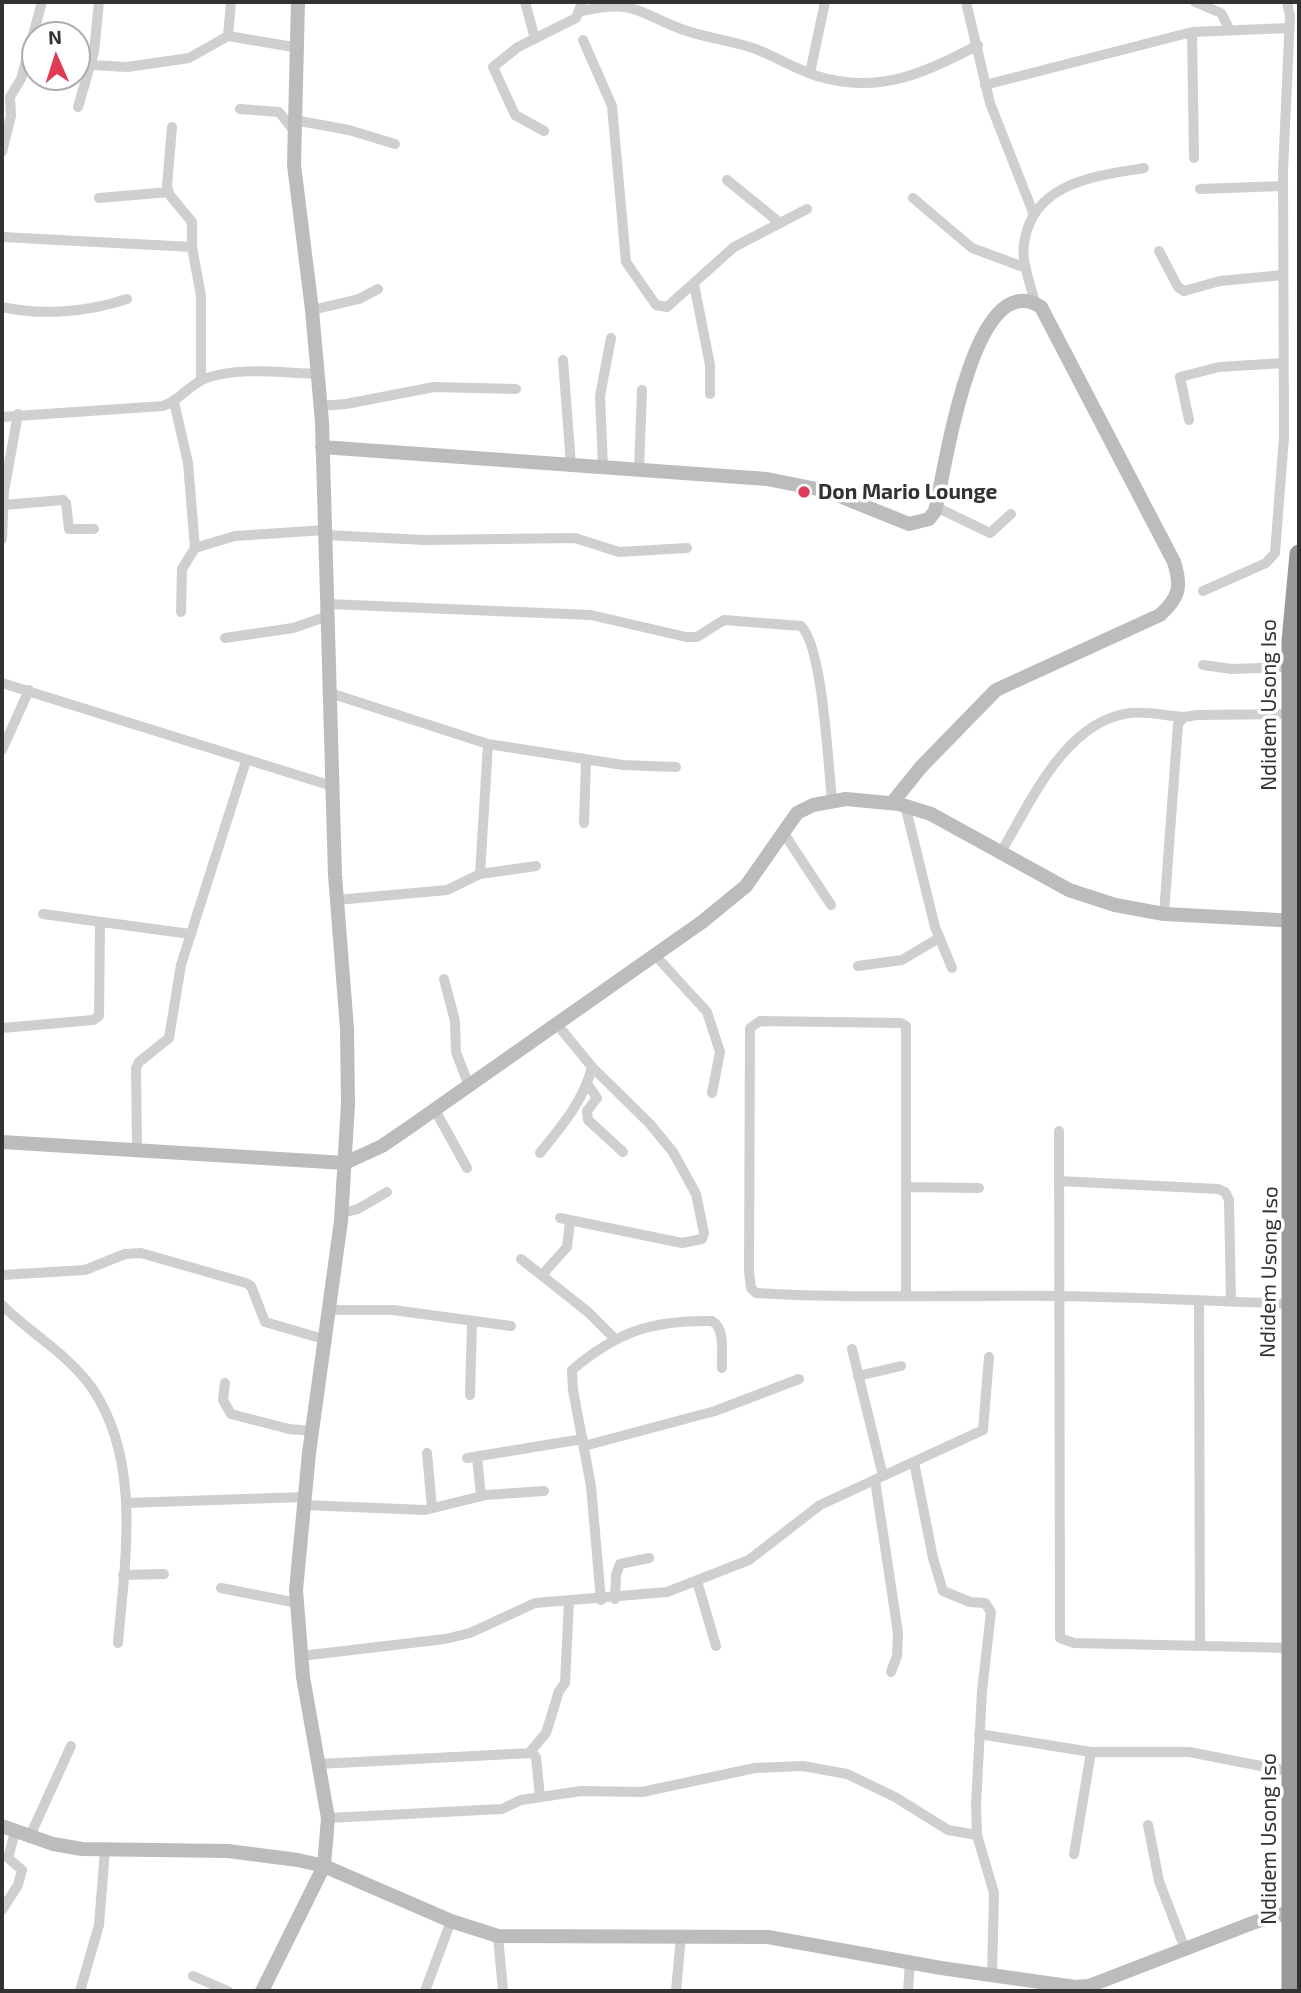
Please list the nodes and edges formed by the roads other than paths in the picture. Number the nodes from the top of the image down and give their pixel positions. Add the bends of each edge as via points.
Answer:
1 (43, 2) edge
2 (99, 2) edge
3 (231, 2) edge
4 (298, 2) edge
5 (525, 2) edge
6 (825, 2) edge
7 (966, 2) edge
8 (1195, 2) edge
9 (1287, 2) edge
10 (582, 7) edge
11 (1293, 20) edge
12 (1230, 30) junction
13 (1192, 32) junction
14 (228, 36) junction
15 (535, 39) junction
16 (583, 40) dead end
17 (978, 44) junction
18 (299, 48) junction
19 (91, 58) edge
20 (91, 65) edge
21 (810, 73) junction
22 (985, 85) junction
23 (83, 91) edge
24 (78, 107) dead end
25 (240, 109) dead end
26 (294, 126) junction
27 (172, 127) dead end
28 (544, 131) dead end
29 (395, 144) dead end
30 (2, 152) edge
31 (1194, 158) dead end
32 (1144, 168) dead end
33 (727, 180) dead end
34 (1283, 186) junction
35 (1200, 189) dead end
36 (169, 192) junction
37 (99, 198) dead end
38 (913, 198) dead end
39 (807, 209) dead end
40 (1034, 215) junction
41 (780, 223) junction
42 (2, 237) edge
43 (192, 247) junction
44 (1158, 251) dead end
45 (1026, 268) junction
46 (1283, 275) junction
47 (694, 284) junction
48 (379, 289) dead end
49 (127, 299) dead end
50 (1035, 303) junction
51 (2, 307) edge
52 (312, 310) junction
53 (611, 338) dead end
54 (563, 360) dead end
55 (1283, 363) junction
56 (318, 374) junction
57 (201, 380) junction
58 (516, 389) dead end
59 (642, 390) dead end
60 (710, 394) dead end
61 (174, 402) junction
62 (320, 406) junction
63 (18, 414) junction
64 (2, 417) edge
65 (1189, 420) dead end
66 (322, 447) junction
67 (571, 465) junction
68 (603, 467) junction
69 (639, 469) junction
70 (4, 505) junction
71 (936, 507) junction
72 (1011, 514) dead end
73 (94, 529) dead end
74 (325, 532) junction
75 (2, 538) edge
76 (195, 548) junction
77 (687, 548) dead end
78 (1299, 554) edge
79 (1203, 591) dead end
80 (328, 610) junction
81 (181, 612) dead end
82 (225, 638) dead end
83 (1203, 664) dead end
84 (1291, 667) junction
85 (2, 683) edge
86 (29, 690) junction
87 (330, 693) junction
88 (1292, 714) junction
89 (1184, 718) junction
90 (488, 744) junction
91 (2, 750) edge
92 (586, 760) junction
93 (246, 761) junction
94 (677, 767) dead end
95 (332, 786) junction
96 (832, 800) junction
97 (898, 804) junction
98 (584, 823) dead end
99 (783, 832) junction
100 (1001, 852) junction
101 (536, 866) dead end
102 (481, 874) junction
103 (337, 900) junction
104 (831, 905) dead end
105 (43, 914) dead end
106 (1164, 914) junction
107 (1296, 921) edge
108 (100, 922) junction
109 (190, 934) junction
110 (939, 938) junction
111 (654, 954) junction
112 (858, 966) dead end
113 (952, 968) dead end
114 (444, 979) dead end
115 (556, 1023) junction
116 (2, 1028) edge
117 (592, 1067) junction
118 (588, 1085) junction
119 (469, 1086) junction
120 (712, 1093) dead end
121 (435, 1110) junction
122 (1059, 1131) dead end
123 (2, 1142) edge
124 (136, 1150) junction
125 (623, 1152) dead end
126 (540, 1153) dead end
127 (345, 1163) junction
128 (467, 1168) dead end
129 (1059, 1181) junction
130 (907, 1187) junction
131 (979, 1188) dead end
132 (387, 1192) dead end
133 (342, 1213) junction
134 (521, 1259) dead end
135 (2, 1275) edge
136 (542, 1275) junction
137 (906, 1296) junction
138 (1061, 1296) junction
139 (1199, 1300) junction
140 (1231, 1301) junction
141 (2, 1304) edge
142 (1292, 1304) junction
143 (330, 1310) junction
144 (472, 1323) junction
145 (511, 1326) dead end
146 (327, 1340) junction
147 (616, 1340) junction
148 (852, 1349) dead end
149 (989, 1357) dead end
150 (901, 1366) dead end
151 (722, 1368) dead end
152 (858, 1376) junction
153 (799, 1379) dead end
154 (225, 1383) dead end
155 (470, 1395) dead end
156 (313, 1431) junction
157 (584, 1443) junction
158 (427, 1453) dead end
159 (914, 1462) junction
160 (879, 1478) junction
161 (544, 1491) dead end
162 (481, 1496) junction
163 (304, 1501) junction
164 (126, 1503) junction
165 (432, 1508) junction
166 (649, 1558) dead end
167 (164, 1574) dead end
168 (123, 1575) junction
169 (697, 1581) junction
170 (221, 1588) dead end
171 (615, 1599) junction
172 (601, 1600) junction
173 (569, 1601) junction
174 (297, 1603) junction
175 (118, 1643) dead end
176 (716, 1646) dead end
177 (1200, 1646) junction
178 (1292, 1648) junction
179 (301, 1656) junction
180 (891, 1671) dead end
181 (979, 1734) junction
182 (71, 1746) dead end
183 (1091, 1752) junction
184 (529, 1753) junction
185 (318, 1764) junction
186 (1292, 1772) junction
187 (540, 1797) junction
188 (328, 1818) junction
189 (1147, 1825) dead end
190 (8, 1829) edge
191 (977, 1835) junction
192 (29, 1838) junction
193 (104, 1850) junction
194 (1074, 1854) dead end
195 (324, 1866) junction
196 (2, 1910) edge
197 (1295, 1911) edge
198 (451, 1921) junction
199 (498, 1936) junction
200 (681, 1936) junction
201 (1185, 1949) junction
202 (910, 1962) junction
203 (193, 1976) dead end
204 (992, 1976) junction
205 (1084, 1989) edge
206 (80, 1991) edge
207 (228, 1991) edge
208 (262, 1991) edge
209 (425, 1991) edge
210 (503, 1991) edge
211 (676, 1991) edge
212 (908, 1991) edge
213 (1291, 1991) edge

1 - 30 street via 21,79 10,97 11,116
2 - 19 street
3 - 14 street
4 - 18 street
5 - 15 street
6 - 21 street
7 - 17 street
8 - 12 street via 1221,13
9 - 11 street
10 - 15 street via 576,18
10 - 21 street via 629,5 683,29 757,49
11 - 12 street
11 - 34 street
12 - 13 street
13 - 22 street
13 - 31 street
14 - 18 street
14 - 20 street via 189,58 127,67
15 - 28 street via 518,47 493,70 514,115
16 - 47 street via 612,106 626,262 662,307
17 - 21 street via 913,77 837,81
17 - 22 street
18 - 26 street
22 - 40 street
23 - 24 street
25 - 26 street via 279,113
26 - 29 street via 349,130
26 - 52 street via 294,165
27 - 36 street
32 - 40 street via 1084,178 1052,196
33 - 41 street
34 - 35 street
34 - 46 street
36 - 37 street
36 - 43 street via 192,222
38 - 45 street via 972,248
39 - 41 street
40 - 45 street via 1023,245
41 - 47 street via 734,247
42 - 43 street
43 - 57 street via 201,296
44 - 46 street via 1184,291 1220,281
45 - 50 street
46 - 55 street
47 - 60 street via 710,366
48 - 52 street via 359,299
49 - 51 street via 60,311
50 - 71 street via 1014,303 1002,310 985,334 960,391
50 - 97 street via 1174,562 1180,589 1160,615 996,690 920,767
52 - 56 street
53 - 68 street via 600,397
54 - 67 street
55 - 65 street via 1219,367 1180,377
55 - 79 street via 1284,437 1275,553 1266,563
56 - 57 street via 224,373
56 - 62 street
57 - 61 street
58 - 62 street via 434,387
59 - 69 street
61 - 63 street via 150,408
61 - 76 street via 188,463
62 - 66 street
63 - 64 street
63 - 70 street
66 - 67 street
66 - 74 street
67 - 68 street
68 - 69 street
69 - 71 street via 798,484 909,524 929,519
70 - 73 street via 63,500 69,529
70 - 75 street
71 - 72 street via 990,533
74 - 76 street via 235,536
74 - 77 street via 425,540 575,538 619,552
74 - 80 street
76 - 81 street via 182,569
78 - 84 highway, Ndidem Usong Iso
80 - 82 street via 293,628
80 - 87 street
80 - 96 street via 591,615 686,637 697,637 724,620 801,626 809,636 819,680
83 - 84 street via 1245,669
84 - 88 highway, Ndidem Usong Iso
85 - 86 street
86 - 91 street
86 - 93 street
87 - 90 street
87 - 95 street
88 - 89 street
88 - 107 highway, Ndidem Usong Iso
89 - 100 street via 1132,712 1104,719 1082,735 1066,751
89 - 106 street via 1175,732
90 - 92 street
90 - 102 street
92 - 94 street
92 - 98 street
93 - 95 street
93 - 109 street
95 - 103 street
96 - 97 street
96 - 99 street via 804,808
97 - 100 street via 931,814
97 - 110 street
99 - 104 street
99 - 111 street via 733,898
100 - 106 street via 1083,896
101 - 102 street
102 - 103 street via 447,890
103 - 127 street via 347,1029
105 - 108 street
106 - 107 street
107 - 142 highway, Ndidem Usong Iso
108 - 109 street
108 - 116 street via 99,1016
109 - 124 street via 169,1038 136,1068
110 - 112 street via 902,960
110 - 113 street
111 - 115 street
111 - 120 street via 707,1012 720,1052
114 - 119 street via 453,1009 456,1052
115 - 117 street
115 - 119 street
117 - 118 street
117 - 136 street via 673,1152 696,1194 704,1233 694,1242 682,1242 565,1220 567,1247
118 - 125 street via 597,1098 587,1111 588,1120
118 - 126 street
119 - 121 street
121 - 127 street via 382,1146
121 - 128 street
122 - 129 street
123 - 124 street
124 - 127 street
127 - 133 street
129 - 138 street
129 - 140 street via 1225,1192 1229,1200
130 - 131 street
130 - 137 street
130 - 137 street via 906,1026 754,1024 750,1039 751,1288 766,1294
132 - 133 street
133 - 143 street
134 - 136 street
135 - 146 street via 85,1270 125,1254 141,1253 246,1283 265,1322
136 - 147 street
137 - 138 street
138 - 139 street
138 - 177 street via 1060,1639
139 - 140 street
139 - 177 street
140 - 142 street
141 - 164 street via 91,1387 108,1417 125,1472
142 - 178 highway, Ndidem Usong Iso
143 - 144 street via 393,1310
143 - 146 street
144 - 145 street
144 - 155 street
146 - 156 street
147 - 151 street via 649,1324 712,1321 721,1331
147 - 157 street via 572,1370
148 - 152 street
149 - 159 street via 983,1430
150 - 152 street
152 - 160 street
153 - 157 street via 715,1411
154 - 156 street via 224,1406 237,1417
156 - 163 street
157 - 162 street via 472,1457
157 - 172 street
158 - 165 street
159 - 160 street
159 - 181 street via 943,1591 985,1603 991,1612
160 - 169 street via 811,1510 762,1552
160 - 180 street via 898,1633
161 - 162 street
162 - 165 street
163 - 164 street
163 - 165 street
163 - 174 street
164 - 168 street
166 - 171 street via 620,1564
167 - 168 street
168 - 175 street
169 - 171 street via 660,1595
169 - 176 street
170 - 174 street
171 - 172 street
172 - 173 street
173 - 179 street via 535,1603 470,1633 445,1639
173 - 184 street via 565,1683 546,1732
174 - 179 street
177 - 178 street
178 - 186 highway, Ndidem Usong Iso
179 - 185 street
181 - 183 street
181 - 191 street
182 - 192 street
183 - 186 street via 1189,1752
183 - 194 street
184 - 185 street
184 - 187 street via 536,1757
185 - 188 street
186 - 197 highway, Ndidem Usong Iso
187 - 188 street via 502,1809
187 - 191 street via 581,1791 642,1792 755,1768 803,1766 847,1774 948,1830
188 - 195 street
189 - 201 street via 1159,1881
190 - 192 street
190 - 196 street via 8,1857 22,1870
191 - 204 street via 994,1893
192 - 193 street
193 - 195 street via 228,1851
193 - 206 street via 99,1925
195 - 198 street
195 - 208 street
197 - 201 street
197 - 213 highway, Ndidem Usong Iso
198 - 199 street
198 - 209 street
199 - 200 street
199 - 210 street
200 - 202 street via 768,1937
200 - 211 street
201 - 205 street
202 - 204 street
202 - 212 street
203 - 207 street
204 - 205 street

